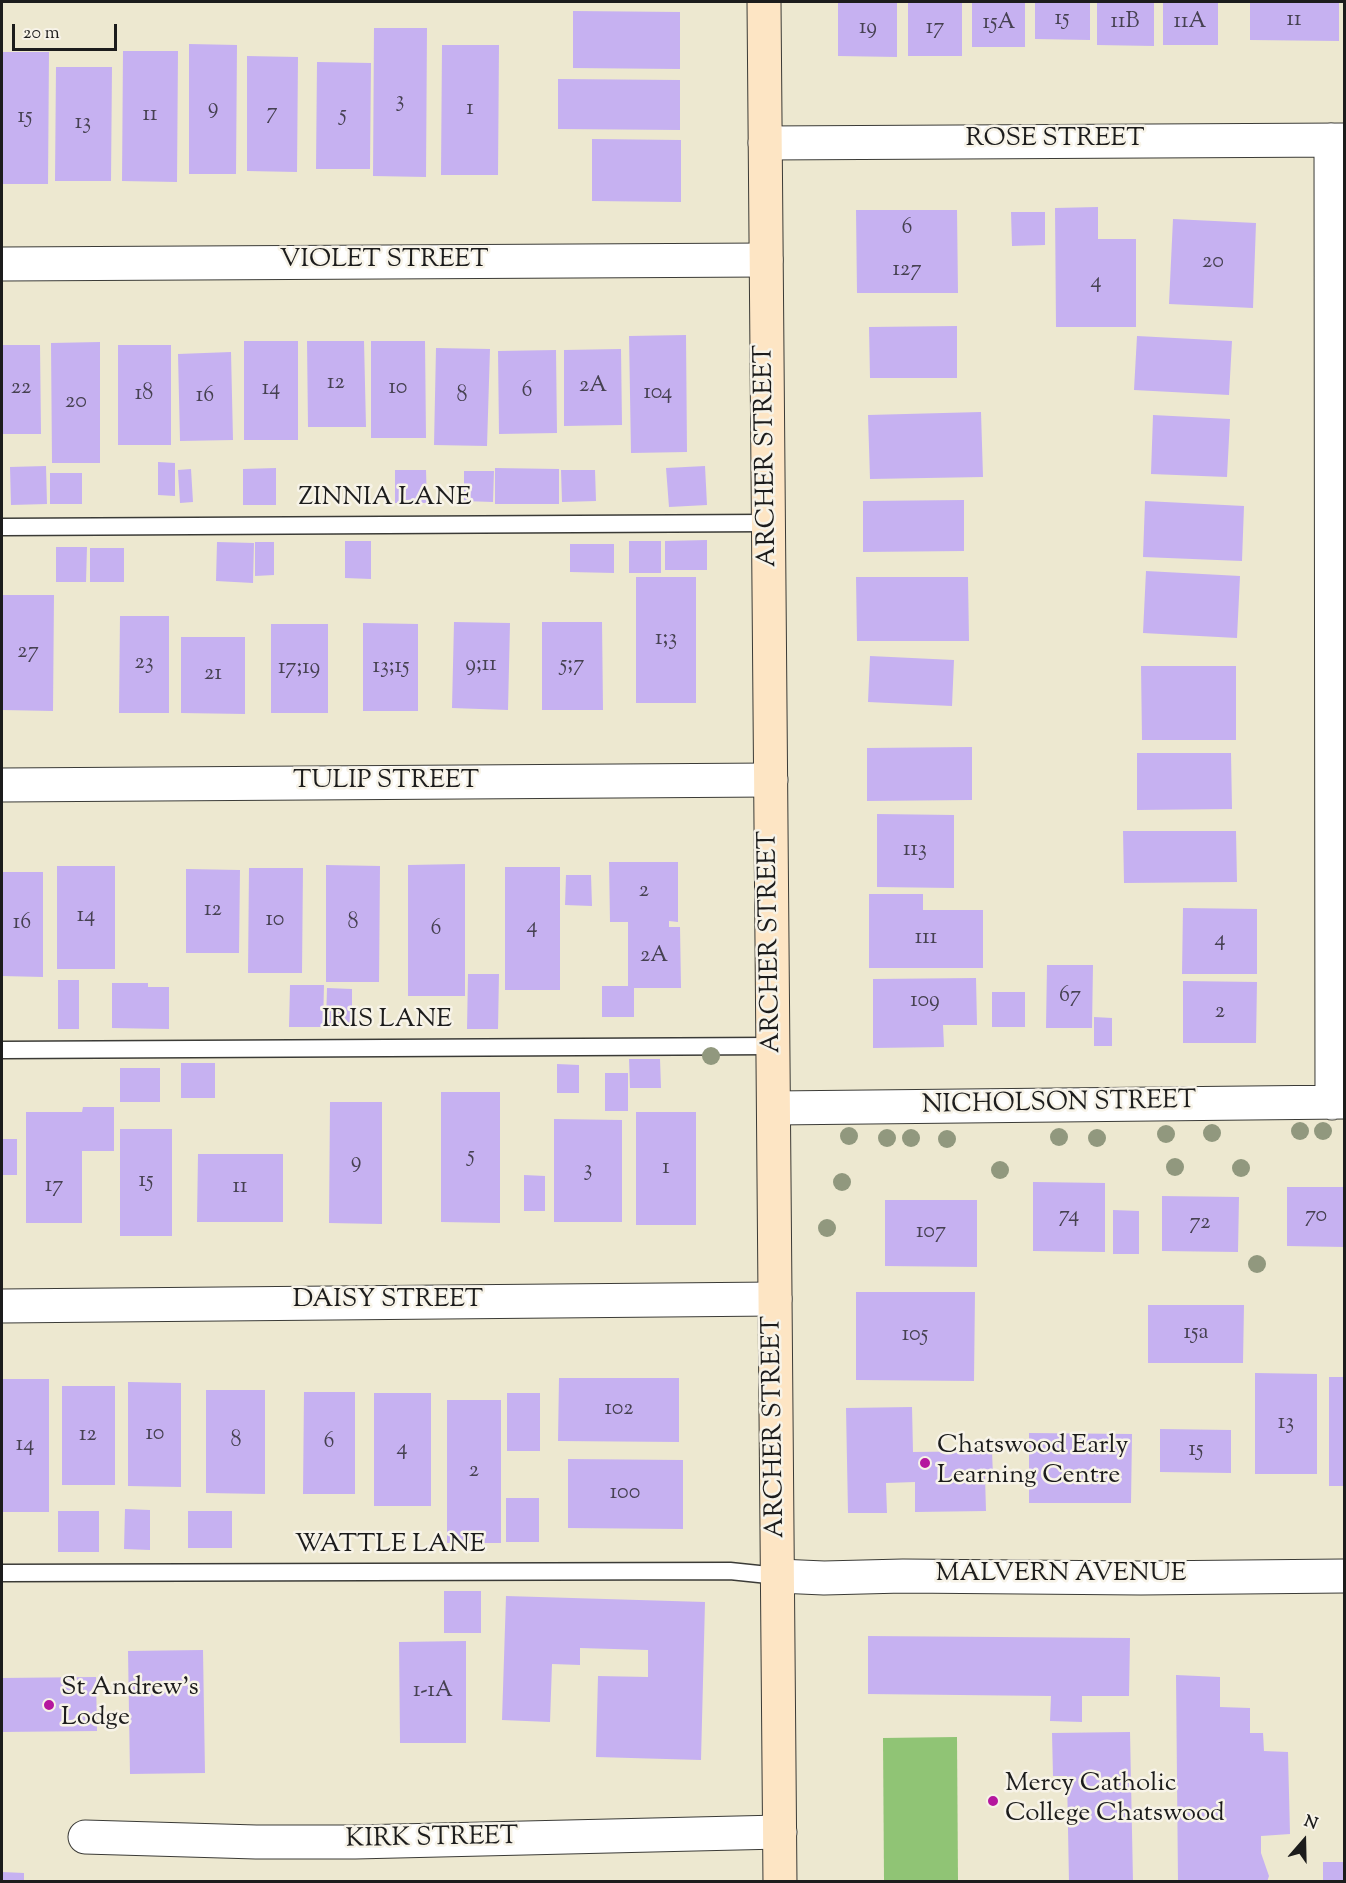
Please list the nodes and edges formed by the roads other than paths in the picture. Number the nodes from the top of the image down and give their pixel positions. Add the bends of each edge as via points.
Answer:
1 (764, 2) edge
2 (1338, 140) edge
3 (765, 143) junction
4 (766, 260) junction
5 (2, 264) edge
6 (768, 523) junction
7 (2, 527) edge
8 (771, 780) junction
9 (2, 785) edge
10 (773, 1046) junction
11 (2, 1050) edge
12 (1338, 1102) edge
13 (774, 1108) junction
14 (775, 1299) junction
15 (2, 1306) edge
16 (2, 1573) edge
17 (777, 1576) junction
18 (1344, 1576) edge
19 (780, 1832) junction
20 (85, 1837) dead end
21 (780, 1881) edge

1 - 3 main road, ARCHER STREET
2 - 3 street, ROSE STREET
2 - 12 street
3 - 4 main road, ARCHER STREET
4 - 5 street, VIOLET STREET
4 - 6 main road, ARCHER STREET
6 - 7 lane, ZINNIA LANE
6 - 8 main road, ARCHER STREET
8 - 9 street, TULIP STREET
8 - 10 main road, ARCHER STREET
10 - 11 lane, IRIS LANE
10 - 13 main road, ARCHER STREET
12 - 13 street, NICHOLSON STREET
13 - 14 main road, ARCHER STREET
14 - 15 street, DAISY STREET
14 - 17 main road, ARCHER STREET
16 - 17 lane, WATTLE LANE via 730,1571
17 - 18 street, MALVERN AVENUE
17 - 19 main road, ARCHER STREET
19 - 20 street, KIRK STREET via 355,1842
19 - 21 main road, ARCHER STREET

